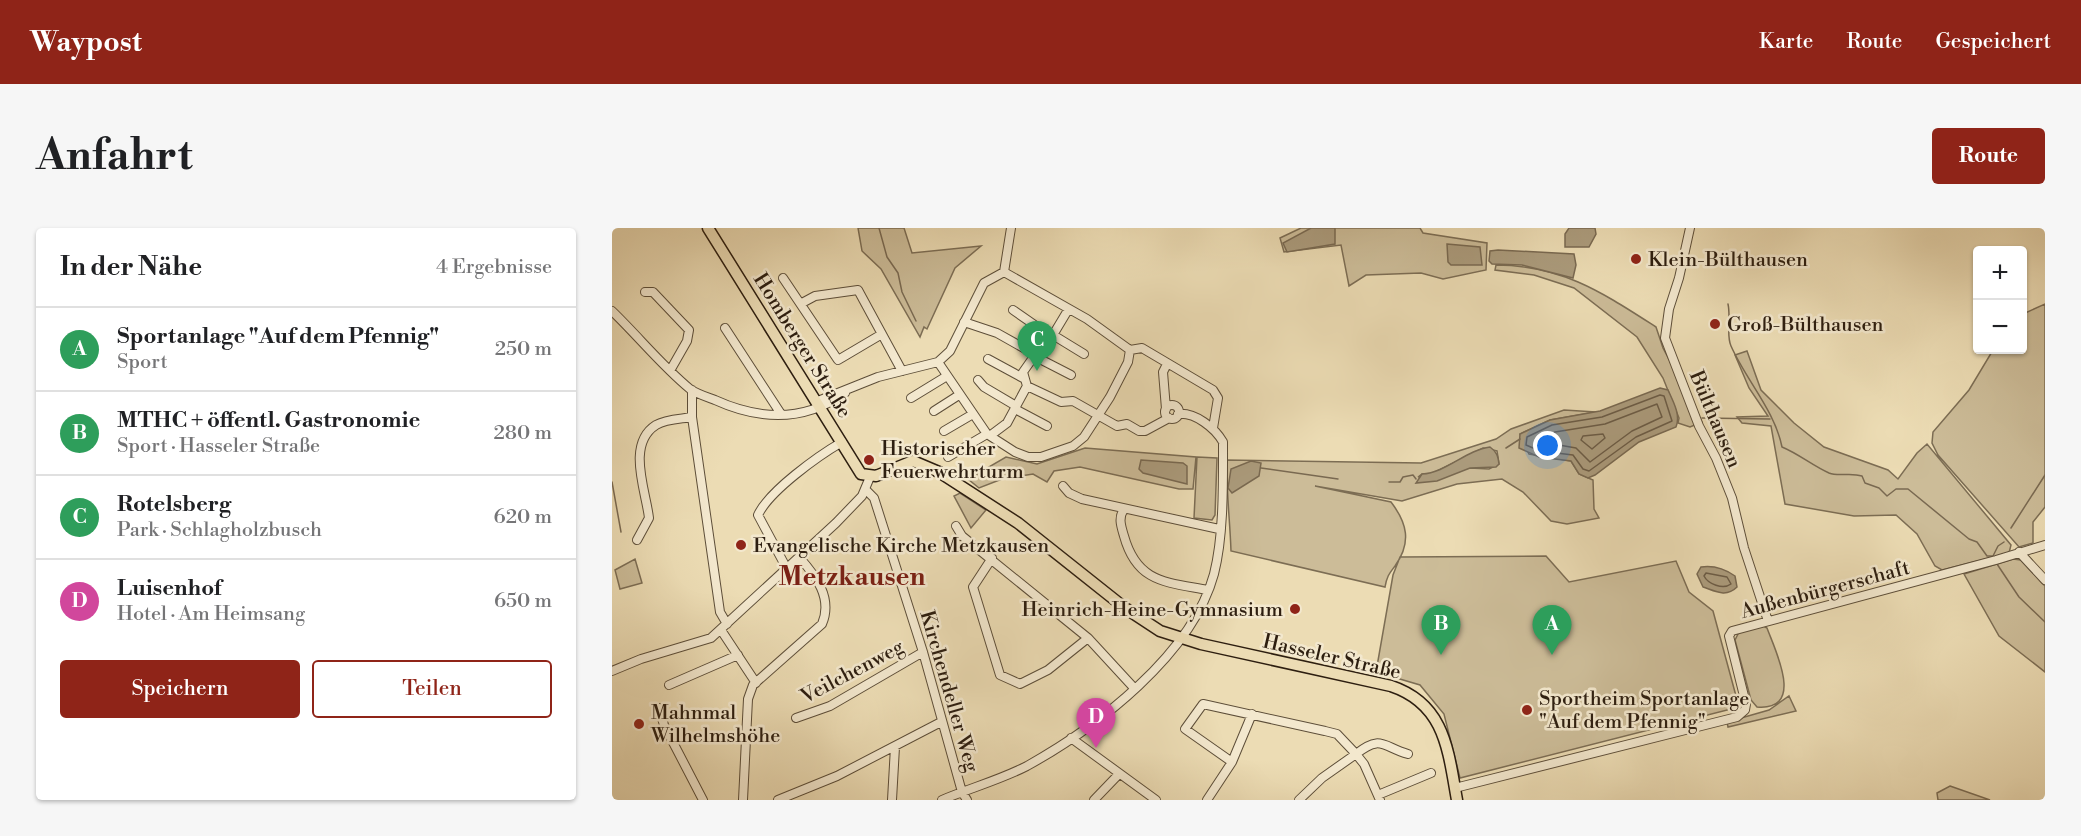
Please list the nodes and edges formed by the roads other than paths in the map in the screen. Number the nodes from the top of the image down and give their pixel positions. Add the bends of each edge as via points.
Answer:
1 (708, 228) edge
2 (1011, 228) edge
3 (1690, 228) edge
4 (1004, 272) junction
5 (783, 279) dead end
6 (645, 292) dead end
7 (802, 303) junction
8 (1013, 310) dead end
9 (1068, 310) junction
10 (612, 311) edge
11 (964, 322) junction
12 (725, 328) dead end
13 (882, 334) junction
14 (1051, 335) junction
15 (1130, 350) junction
16 (1084, 354) dead end
17 (1035, 355) junction
18 (988, 359) dead end
19 (938, 362) junction
20 (1167, 363) junction
21 (671, 369) junction
22 (902, 371) junction
23 (1071, 375) dead end
24 (947, 376) junction
25 (978, 380) dead end
26 (1025, 382) junction
27 (692, 390) junction
28 (959, 395) junction
29 (912, 398) dead end
30 (820, 404) junction
31 (1016, 408) junction
32 (934, 411) dead end
33 (781, 414) junction
34 (973, 414) junction
35 (1171, 414) junction
36 (1097, 415) junction
37 (692, 417) junction
38 (1047, 426) dead end
39 (1213, 428) junction
40 (944, 431) dead end
41 (989, 434) junction
42 (842, 442) junction
43 (948, 457) dead end
44 (870, 477) junction
45 (1063, 486) dead end
46 (867, 491) junction
47 (1124, 509) junction
48 (956, 526) dead end
49 (1219, 529) junction
50 (637, 540) dead end
51 (2045, 544) edge
52 (2019, 552) junction
53 (799, 557) junction
54 (992, 558) junction
55 (787, 569) junction
56 (2045, 580) edge
57 (1208, 590) junction
58 (1768, 621) junction
59 (724, 627) junction
60 (1088, 638) junction
61 (1179, 638) junction
62 (923, 652) junction
63 (738, 655) junction
64 (612, 671) edge
65 (756, 683) junction
66 (669, 686) dead end
67 (1135, 689) junction
68 (659, 708) dead end
69 (1252, 714) junction
70 (796, 718) dead end
71 (941, 722) junction
72 (1071, 738) junction
73 (895, 747) junction
74 (1356, 754) junction
75 (1408, 754) dead end
76 (1232, 762) junction
77 (1431, 773) dead end
78 (1119, 774) junction
79 (1455, 788) junction
80 (964, 796) edge
81 (1379, 798) edge
82 (703, 800) edge
83 (743, 800) edge
84 (778, 800) edge
85 (892, 800) edge
86 (942, 800) edge
87 (1094, 800) edge
88 (1156, 800) edge
89 (1207, 800) edge
90 (1299, 800) edge
91 (1457, 800) edge

1 - 30 main road, Homberger Straße
2 - 4 street
3 - 58 street, Bülthausen via 1665,338 1732,498
4 - 9 street
4 - 11 street via 984,283
5 - 7 street
6 - 21 street via 653,292 662,299 689,330
7 - 13 street via 815,296 858,290
7 - 13 street via 838,360
8 - 14 street
9 - 14 street
9 - 15 street
10 - 21 street
11 - 17 street via 997,333
11 - 19 street via 950,351
12 - 33 street
13 - 22 street
14 - 16 street
14 - 17 street
15 - 20 street via 1142,348
15 - 36 street via 1128,362
17 - 23 street
17 - 26 street
18 - 26 street
19 - 22 street
19 - 24 street
20 - 35 street via 1163,372
20 - 39 street via 1213,390 1218,398
21 - 27 street
22 - 30 street via 854,387
24 - 28 street
24 - 29 street
25 - 31 street
26 - 31 street
26 - 36 street via 1060,402 1073,401
27 - 33 street via 746,413
27 - 37 street
28 - 32 street
28 - 34 street
30 - 33 street
30 - 42 main road, Homberger Straße
31 - 38 street
31 - 41 street via 1007,423
34 - 40 street
34 - 41 street
35 - 36 street via 1145,432 1127,424 1117,426
35 - 39 street via 1185,413
36 - 41 street via 1084,437 1072,446 1041,457 1015,452
37 - 50 street via 656,425 644,439 641,481 650,518
37 - 59 street
39 - 49 street via 1223,442
41 - 43 street
42 - 44 main road, Homberger Straße via 857,470
42 - 55 street via 761,507 758,515
44 - 46 street
44 - 61 main road, Hasseler Straße via 913,461 939,472 1047,545 1150,626
45 - 47 street via 1082,499
46 - 53 street
46 - 62 street, Kirchendeller Weg via 874,498
47 - 49 street
47 - 57 street via 1120,519 1125,539 1132,559 1143,572
48 - 54 street via 962,536
49 - 57 street via 1217,560
51 - 52 street, Außenbürgerschaft
52 - 56 street
52 - 58 street, Außenbürgerschaft
53 - 55 street
53 - 65 street via 823,592 823,621
54 - 60 street
54 - 60 street via 973,587 1000,675 1020,684 1048,670
55 - 59 street
57 - 61 street
58 - 79 street, Außenbürgerschaft via 1730,634 1746,704 1746,710 1737,717
59 - 63 street
59 - 64 street via 706,641
60 - 67 street
61 - 67 street
61 - 79 main road, Hasseler Straße via 1391,686 1414,696 1440,727
62 - 70 street, Veilchenweg via 830,706
62 - 71 street, Kirchendeller Weg
63 - 65 street
63 - 66 street
65 - 83 street via 748,699
67 - 72 street
68 - 82 street
69 - 74 street via 1337,734
69 - 76 street
69 - 76 street via 1203,704 1185,729
71 - 73 street
71 - 80 street, Kirchendeller Weg
72 - 78 street
72 - 80 street
73 - 84 street
73 - 85 street
74 - 75 street via 1379,742
74 - 81 street
74 - 90 street
76 - 89 street
77 - 81 street
78 - 87 street
78 - 88 street
79 - 91 main road, Hasseler Straße
80 - 86 street

